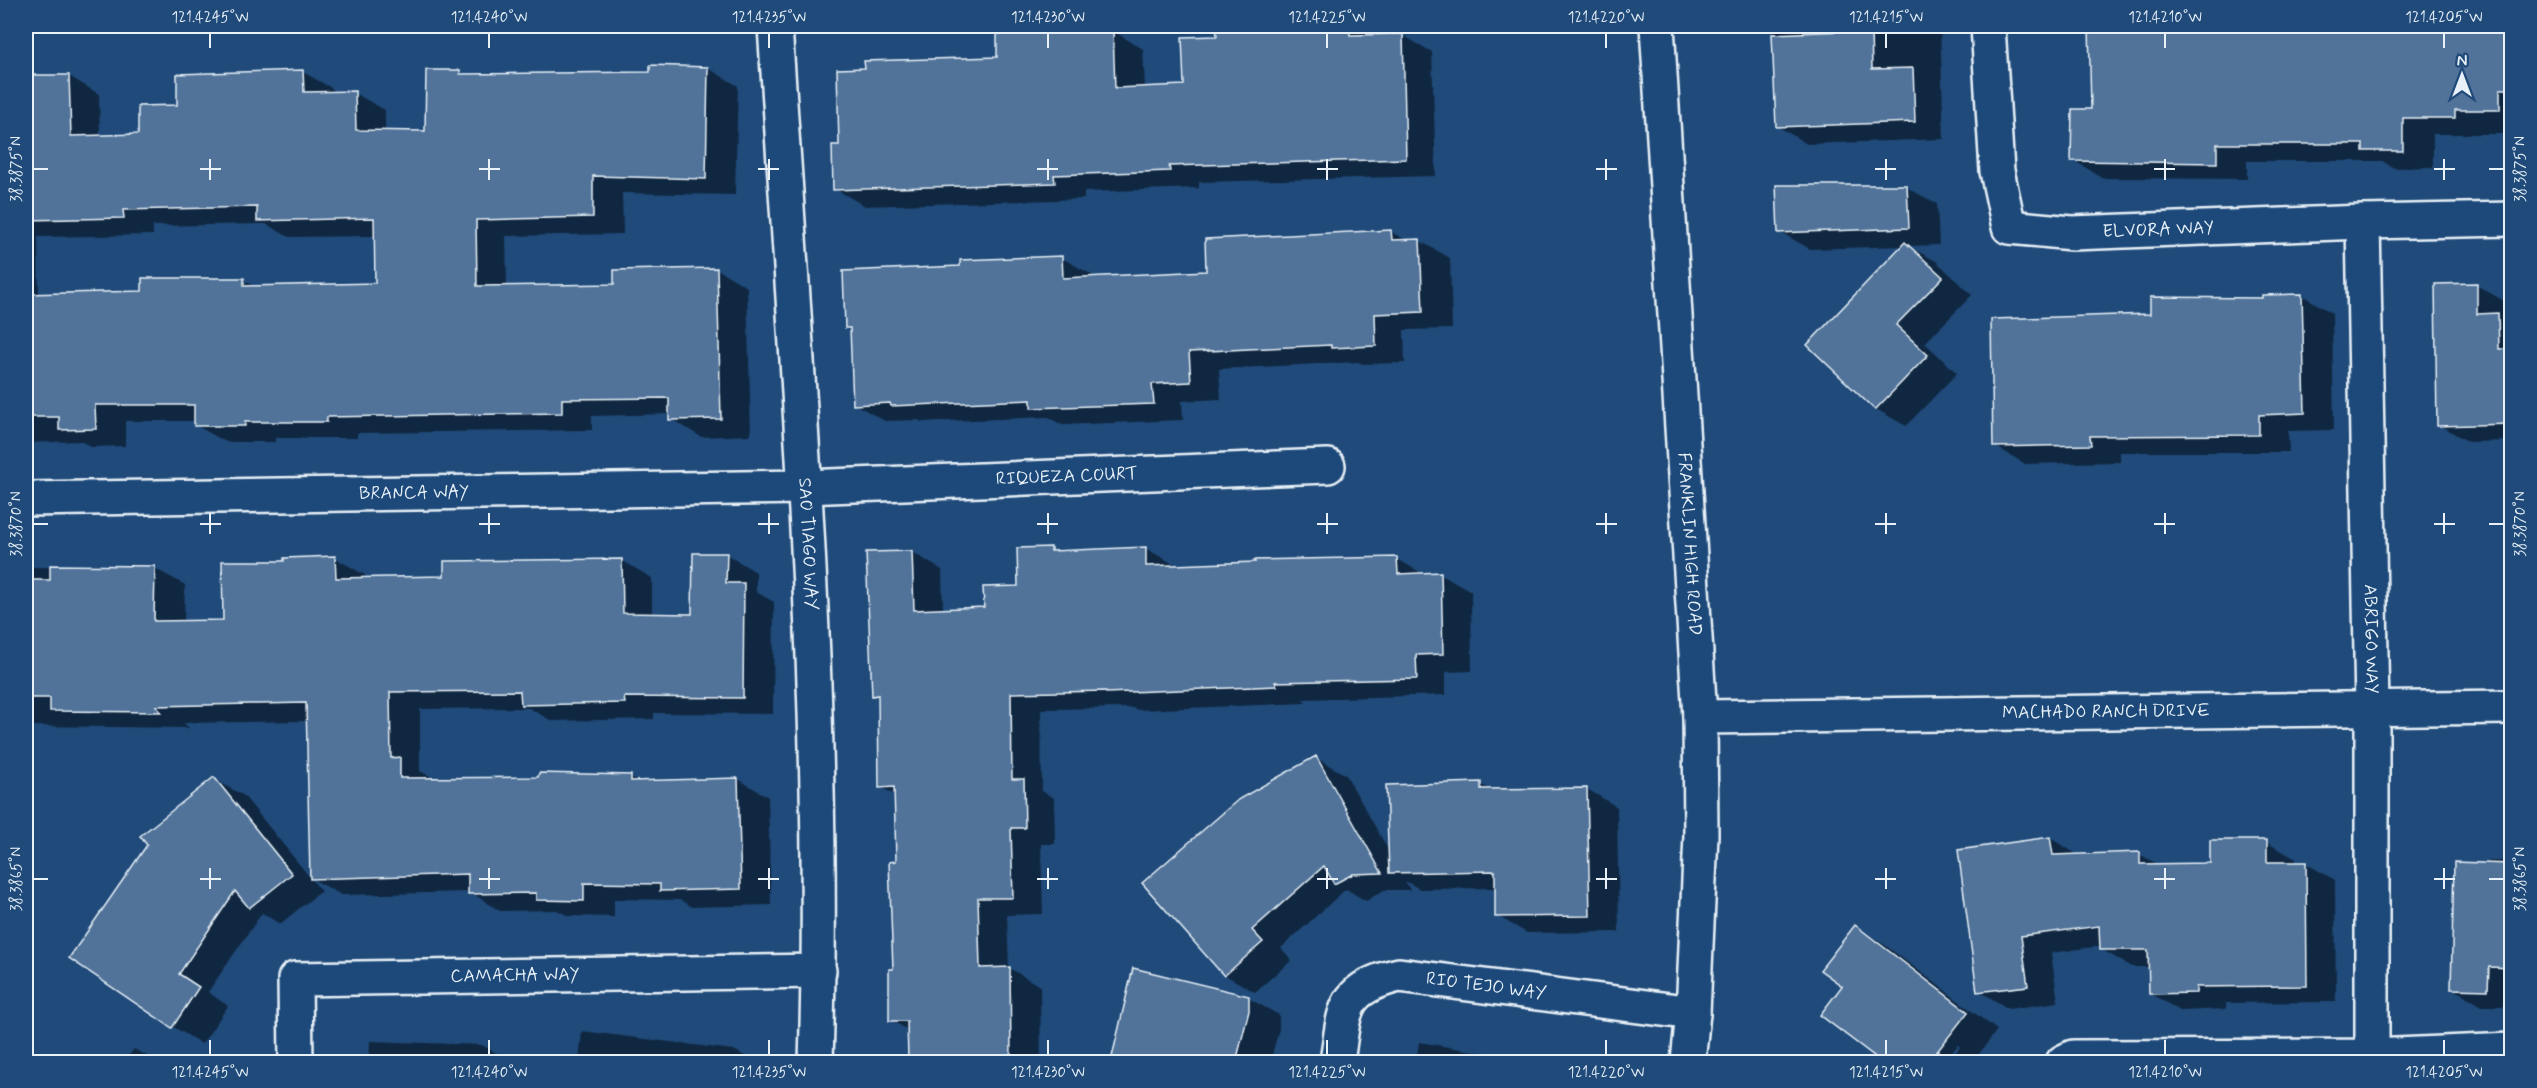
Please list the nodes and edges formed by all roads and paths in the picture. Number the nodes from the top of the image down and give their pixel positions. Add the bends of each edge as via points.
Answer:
1 (775, 26) edge
2 (1657, 26) edge
3 (1988, 26) edge
4 (2511, 219) edge
5 (2363, 222) junction
6 (1328, 466) dead end
7 (804, 487) junction
8 (26, 498) edge
9 (2511, 707) edge
10 (2372, 709) junction
11 (1700, 717) junction
12 (819, 971) junction
13 (1693, 1013) junction
14 (2511, 1050) edge
15 (2372, 1056) junction
16 (296, 1062) edge
17 (816, 1062) edge
18 (1337, 1062) edge
19 (1688, 1062) edge
20 (2063, 1062) edge

1 - 7 street, SAO TIAGO WAY
2 - 11 street, FRANKLIN HIGH ROAD
3 - 5 street, ELVORA WAY via 1997,171 2009,227 2072,233
4 - 5 street, ELVORA WAY
5 - 10 street, ABRIGO WAY
6 - 7 street, RIQUEZA COURT
7 - 8 street, BRANCA WAY
7 - 12 street, SAO TIAGO WAY via 813,636
9 - 10 street, MACHADO RANCH DRIVE
10 - 11 street, MACHADO RANCH DRIVE
10 - 15 street, ABRIGO WAY
11 - 13 street, FRANKLIN HIGH ROAD via 1701,835
12 - 16 street, CAMACHA WAY via 295,979
12 - 17 street, SAO TIAGO WAY
13 - 18 street, RIO TEJO WAY via 1399,975 1375,981 1345,1007
13 - 19 street, FRANKLIN HIGH ROAD
14 - 15 street
15 - 20 street via 2073,1058

